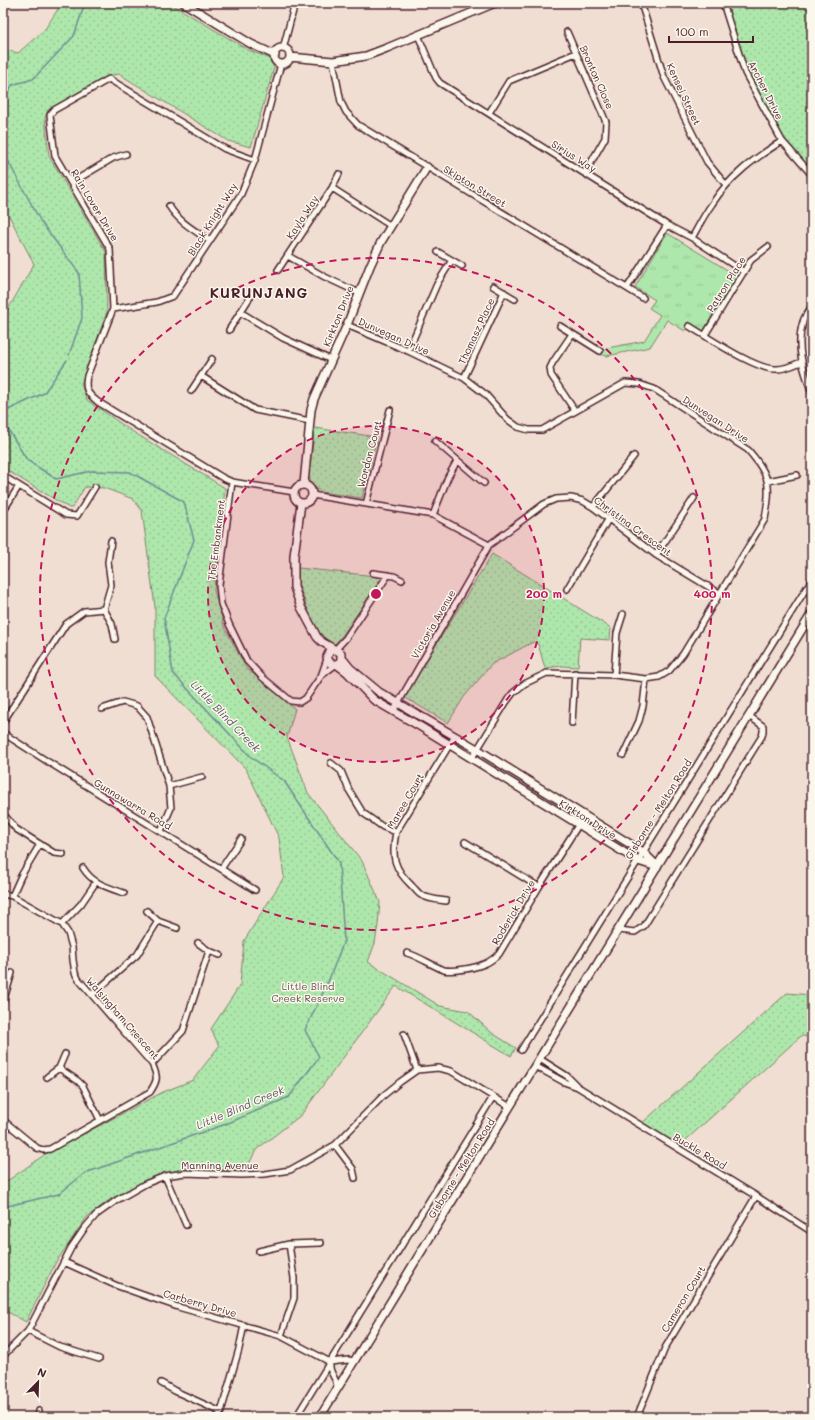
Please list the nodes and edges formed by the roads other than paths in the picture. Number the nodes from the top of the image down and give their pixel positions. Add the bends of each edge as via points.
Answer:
1 (184, 3) edge
2 (295, 3) edge
3 (495, 3) edge
4 (641, 3) edge
5 (723, 3) edge
6 (567, 32) dead end
7 (418, 35) junction
8 (284, 48) junction
9 (576, 53) junction
10 (275, 55) junction
11 (290, 58) junction
12 (333, 61) junction
13 (281, 64) junction
14 (489, 113) junction
15 (782, 141) junction
16 (126, 154) dead end
17 (255, 160) junction
18 (427, 167) junction
19 (584, 173) junction
20 (340, 174) dead end
21 (812, 175) edge
22 (71, 183) junction
23 (726, 185) junction
24 (332, 188) junction
25 (169, 206) dead end
26 (667, 224) junction
27 (391, 226) junction
28 (692, 238) junction
29 (210, 241) junction
30 (768, 247) dead end
31 (438, 252) dead end
32 (288, 256) junction
33 (452, 260) junction
34 (462, 266) dead end
35 (278, 270) dead end
36 (744, 272) junction
37 (493, 286) dead end
38 (628, 288) junction
39 (504, 292) junction
40 (359, 293) junction
41 (252, 294) dead end
42 (643, 298) dead end
43 (515, 299) dead end
44 (812, 306) edge
45 (113, 309) junction
46 (240, 312) junction
47 (347, 325) junction
48 (560, 326) dead end
49 (689, 326) dead end
50 (229, 330) dead end
51 (572, 334) junction
52 (705, 335) junction
53 (600, 351) dead end
54 (408, 352) junction
55 (212, 359) dead end
56 (331, 360) junction
57 (801, 362) junction
58 (201, 376) junction
59 (464, 378) junction
60 (192, 391) dead end
61 (812, 393) edge
62 (390, 410) dead end
63 (576, 412) junction
64 (310, 421) junction
65 (435, 441) dead end
66 (634, 456) dead end
67 (457, 461) junction
68 (797, 475) dead end
69 (3, 476) edge
70 (768, 481) junction
71 (232, 482) junction
72 (484, 483) dead end
73 (304, 484) junction
74 (19, 486) junction
75 (95, 488) dead end
76 (294, 492) junction
77 (312, 495) junction
78 (694, 498) dead end
79 (301, 503) junction
80 (366, 504) junction
81 (593, 507) junction
82 (3, 511) edge
83 (433, 515) junction
84 (608, 518) junction
85 (111, 541) dead end
86 (489, 545) junction
87 (656, 555) junction
88 (373, 572) dead end
89 (388, 575) junction
90 (812, 579) edge
91 (402, 580) dead end
92 (567, 589) dead end
93 (719, 593) junction
94 (104, 609) junction
95 (623, 614) dead end
96 (811, 616) edge
97 (346, 638) junction
98 (115, 639) dead end
99 (322, 642) junction
100 (335, 650) junction
101 (342, 656) junction
102 (327, 658) junction
103 (336, 664) junction
104 (575, 673) junction
105 (614, 675) junction
106 (321, 676) junction
107 (646, 679) junction
108 (398, 703) junction
109 (102, 709) dead end
110 (393, 712) junction
111 (749, 716) junction
112 (3, 722) edge
113 (572, 723) dead end
114 (3, 733) edge
115 (455, 736) junction
116 (449, 745) junction
117 (477, 749) junction
118 (623, 755) dead end
119 (472, 758) junction
120 (331, 763) dead end
121 (202, 777) dead end
122 (169, 786) junction
123 (584, 816) junction
124 (6, 818) dead end
125 (578, 825) junction
126 (161, 831) junction
127 (396, 832) junction
128 (241, 839) dead end
129 (465, 842) dead end
130 (40, 844) junction
131 (643, 852) junction
132 (63, 854) dead end
133 (638, 861) junction
134 (657, 867) junction
135 (83, 868) dead end
136 (221, 869) junction
137 (96, 882) junction
138 (538, 887) junction
139 (255, 890) dead end
140 (124, 893) dead end
141 (3, 894) edge
142 (12, 896) junction
143 (446, 901) dead end
144 (147, 911) dead end
145 (158, 921) junction
146 (62, 924) junction
147 (177, 928) dead end
148 (619, 930) junction
149 (198, 943) dead end
150 (209, 951) junction
151 (407, 953) dead end
152 (220, 955) dead end
153 (12, 973) dead end
154 (92, 996) junction
155 (3, 1002) edge
156 (404, 1034) dead end
157 (521, 1050) dead end
158 (65, 1054) dead end
159 (540, 1059) junction
160 (152, 1064) junction
161 (535, 1066) junction
162 (59, 1068) junction
163 (417, 1070) junction
164 (47, 1077) dead end
165 (578, 1087) junction
166 (493, 1097) junction
167 (510, 1107) junction
168 (3, 1120) edge
169 (100, 1120) junction
170 (335, 1145) junction
171 (165, 1176) junction
172 (355, 1178) dead end
173 (756, 1196) junction
174 (186, 1225) dead end
175 (812, 1232) edge
176 (320, 1243) dead end
177 (289, 1244) junction
178 (259, 1251) dead end
179 (64, 1262) junction
180 (244, 1325) junction
181 (28, 1331) junction
182 (281, 1336) junction
183 (3, 1356) edge
184 (99, 1359) dead end
185 (354, 1361) junction
186 (330, 1362) junction
187 (161, 1383) dead end
188 (337, 1389) junction
189 (38, 1411) dead end
190 (220, 1412) junction
191 (38, 1417) edge
192 (218, 1417) edge
193 (296, 1417) edge
194 (320, 1417) edge
195 (637, 1417) edge

1 - 10 street via 251,44
2 - 8 street
3 - 7 street
4 - 23 street, Kensei Street via 664,77 707,162
5 - 15 street, Archer Drive via 745,73
6 - 9 street, Bronton Close
7 - 12 street via 366,56
7 - 14 street, Sirius Way via 440,83
8 - 10 street
8 - 11 street
9 - 14 street via 509,81
9 - 19 street, Bronton Close via 606,122 605,138
10 - 13 street via 275,60
11 - 12 street
11 - 13 street via 288,62
12 - 18 street, Skipton Street via 341,102 346,112 358,125
13 - 17 street, Black Knight Way
14 - 19 street, Sirius Way
15 - 21 street, Archer Drive
15 - 23 street via 746,166
16 - 22 street via 113,158
17 - 22 street, Rain Lover Drive via 225,149 109,79 54,110 50,115 55,156
17 - 29 street, Black Knight Way via 241,194
18 - 27 street, Kirkton Drive
18 - 38 street, Skipton Street
19 - 26 street, Sirius Way
20 - 24 street, Kayla Way
22 - 45 street, Rain Lover Drive via 110,249
23 - 28 street
24 - 27 street
24 - 32 street, Kayla Way
25 - 29 street via 177,218
26 - 28 street, Sirius Way
26 - 38 street
27 - 40 street, Kirkton Drive
28 - 36 street, Sirius Way
29 - 45 street, Black Knight Way via 173,296 157,302
30 - 36 street, Patron Place via 751,260
31 - 33 street
32 - 35 street, Kayla Way
32 - 40 street
33 - 34 street
33 - 54 street via 437,284
36 - 52 street, Patron Place
37 - 39 street, Thomasz Place
38 - 42 street, Skipton Street
39 - 43 street, Thomasz Place
39 - 59 street, Thomasz Place
40 - 47 street, Kirkton Drive
41 - 46 street
44 - 57 street via 803,322
45 - 71 street, Rain Lover Drive via 87,376 86,390 98,402
46 - 50 street
46 - 56 street via 283,338
47 - 54 street, Dunvegan Drive
47 - 56 street, Kirkton Drive
48 - 51 street
49 - 52 street
51 - 53 street
51 - 63 street via 550,368 551,375
52 - 57 street via 762,367 778,369
54 - 59 street, Dunvegan Drive
55 - 58 street
56 - 64 street, Kirkton Drive via 314,399
57 - 61 street
58 - 60 street
58 - 64 street via 256,410
59 - 63 street, Dunvegan Drive via 485,394 507,419 518,427 542,430
62 - 80 street, Wordon Court
63 - 70 street, Dunvegan Drive via 625,383 654,389 748,450 760,463
64 - 73 street, Kirkton Drive
65 - 67 street
66 - 81 street
67 - 72 street
67 - 83 street via 448,476
68 - 70 street
69 - 74 street
70 - 93 street, Dunvegan Drive via 769,496 765,519
71 - 76 street
71 - 106 street, The Embankment via 220,585 221,604 229,624 247,661 262,678 291,701 300,702 306,698
73 - 76 street via 296,487
73 - 77 street via 310,488
74 - 75 street via 66,515 77,516
74 - 82 street
76 - 79 street via 296,500
77 - 79 street via 308,501
77 - 80 street
78 - 87 street
79 - 99 street via 294,556 294,587 307,620
80 - 83 street
81 - 84 street, Christina Crescent
81 - 86 street, Christina Crescent via 571,498 556,499 544,504
83 - 86 street
84 - 87 street, Christina Crescent
84 - 92 street
85 - 94 street via 108,562 112,584
86 - 108 street, Victoria Avenue
87 - 93 street, Christina Crescent
88 - 89 street
89 - 91 street
89 - 97 street
90 - 131 street, Gisborne - Melton Road
93 - 107 street, Dunvegan Drive via 669,671 659,677
94 - 98 street via 112,624
94 - 112 street via 84,611 66,624
95 - 105 street via 616,633
96 - 111 street, Gisborne - Melton Road
97 - 100 street
97 - 101 street
99 - 100 street
99 - 102 street
100 - 101 street
100 - 102 street via 330,651
101 - 103 street
101 - 108 street, Kirkton Drive via 350,668 374,688
102 - 103 street via 330,663
102 - 106 street, The Embankment
103 - 106 street, The Embankment
103 - 110 street, Kirkton Drive via 374,700
104 - 105 street, Dunvegan Drive
104 - 113 street
104 - 117 street, Dunvegan Drive via 547,673 513,692
105 - 107 street, Dunvegan Drive
107 - 118 street via 639,721
108 - 110 street, Victoria Avenue
108 - 115 street, Kirkton Drive
109 - 122 street via 123,702 137,706 147,717
110 - 116 street, Kirkton Drive
111 - 134 street, Gisborne - Melton Road
111 - 148 street via 763,726 762,736 644,926 635,932
114 - 126 street, Gunnawarra Road
115 - 116 street, Maree Court
115 - 117 street, Kirkton Drive
116 - 119 street, Kirkton Drive
116 - 127 street, Maree Court
117 - 119 street, Dunvegan Drive
117 - 123 street, Kirkton Drive
119 - 125 street, Kirkton Drive
120 - 127 street via 341,771 363,813 383,827
121 - 122 street
122 - 126 street via 171,808
123 - 125 street, Roderick Drive
123 - 131 street, Kirkton Drive
124 - 130 street via 16,829
125 - 133 street, Kirkton Drive
125 - 138 street, Roderick Drive
126 - 136 street, Gunnawarra Road
127 - 143 street, Maree Court via 393,843 395,861 401,876 421,895
128 - 136 street
129 - 138 street
130 - 132 street via 54,853
130 - 142 street
131 - 133 street, Gisborne - Melton Road
131 - 134 street, Kirkton Drive
133 - 134 street, Kirkton Drive
133 - 157 street, Gisborne - Melton Road
134 - 148 street, Gisborne - Melton Road
135 - 137 street
136 - 139 street, Gunnawarra Road
137 - 140 street
137 - 146 street via 81,904
138 - 151 street, Roderick Drive via 499,954 483,965 452,971 444,970
141 - 142 street
142 - 146 street
144 - 145 street
145 - 147 street
145 - 154 street via 137,956
146 - 154 street, Walsingham Crescent via 72,947 75,973
148 - 159 street, Gisborne - Melton Road
149 - 150 street
150 - 152 street
150 - 160 street via 183,1031
153 - 155 street
154 - 160 street, Walsingham Crescent
156 - 163 street
158 - 162 street
159 - 161 street, Gisborne - Melton Road
159 - 165 street, Buckle Road via 567,1076
160 - 169 street, Walsingham Crescent via 157,1075 150,1092
161 - 165 street, Buckle Road
161 - 167 street, Gisborne - Melton Road
162 - 164 street
162 - 169 street via 83,1086
163 - 166 street, Manning Avenue via 438,1068 452,1071
163 - 170 street, Manning Avenue via 384,1095
165 - 173 street, Buckle Road
166 - 167 street, Manning Avenue
166 - 186 street, Gisborne - Melton Road
167 - 185 street, Gisborne - Melton Road
168 - 169 street, Walsingham Crescent via 32,1145 46,1150 54,1148
170 - 171 street, Manning Avenue via 290,1170 265,1174 185,1173
170 - 172 street via 353,1169
171 - 174 street
171 - 179 street, Manning Avenue via 145,1184 96,1215 71,1248
173 - 175 street, Buckle Road
173 - 195 street, Cameron Court via 665,1348
176 - 177 street
177 - 178 street
177 - 182 street via 294,1298
179 - 180 street, Carberry Drive via 146,1296
179 - 181 street, Manning Avenue
180 - 182 street, Carberry Drive
180 - 190 street
181 - 183 street, Manning Avenue
181 - 184 street via 60,1347
182 - 186 street, Carberry Drive
185 - 186 street
185 - 188 street, Gisborne - Melton Road
186 - 188 street via 329,1370
186 - 193 street, Gisborne - Melton Road
187 - 190 street
188 - 194 street, Gisborne - Melton Road
189 - 191 street
190 - 192 street

